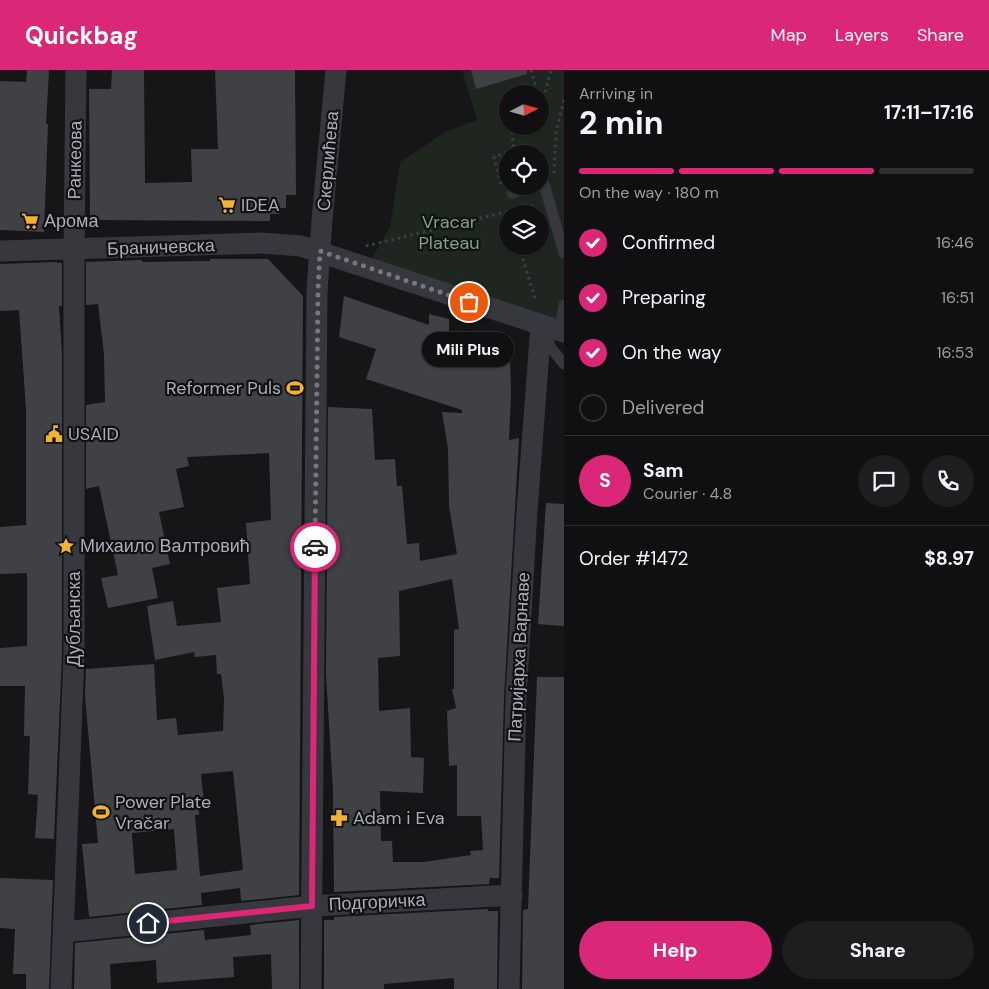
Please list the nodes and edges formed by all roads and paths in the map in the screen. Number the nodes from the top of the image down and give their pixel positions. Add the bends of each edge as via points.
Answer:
1 (76, 70) edge
2 (336, 70) edge
3 (531, 70) edge
4 (552, 70) edge
5 (535, 85) edge
6 (547, 85) edge
7 (564, 100) edge
8 (499, 155) edge
9 (499, 177) edge
10 (554, 177) dead end
11 (515, 195) edge
12 (547, 195) edge
13 (509, 198) joint
14 (549, 201) junction
15 (509, 205) edge
16 (535, 205) edge
17 (499, 215) edge
18 (74, 249) junction
19 (0, 251) edge
20 (320, 251) junction
21 (564, 253) edge
22 (523, 255) edge
23 (353, 263) junction
24 (564, 305) edge
25 (551, 324) edge
26 (564, 364) edge
27 (512, 894) junction
28 (312, 906) junction
29 (64, 932) junction
30 (61, 989) edge
31 (311, 989) edge
32 (509, 989) edge

1 - 18 street, Ранкеова
2 - 20 street, Скерлићева
3 - 5 path
4 - 6 path
7 - 10 path via 556,132
8 - 9 path via 494,157
11 - 13 lane
12 - 14 lane
13 - 15 path
14 - 16 path
14 - 21 lane
17 - 23 path via 358,248
18 - 19 street, Браничевска
18 - 20 street, Браничевска via 261,243
18 - 29 street, Дубљанска via 74,654
20 - 23 street, Браничевска
20 - 28 street, Скерлићева
22 - 25 path
23 - 25 street, Браничевска
24 - 25 lane
25 - 26 lane via 551,348
25 - 27 street, Патријарха Варнаве via 527,511 517,687
27 - 28 street, Подгоричка
27 - 32 street, Патријарха Варнаве
28 - 29 street, Подгоричка
28 - 31 street, Скерлићева
29 - 30 street, Дубљанска

